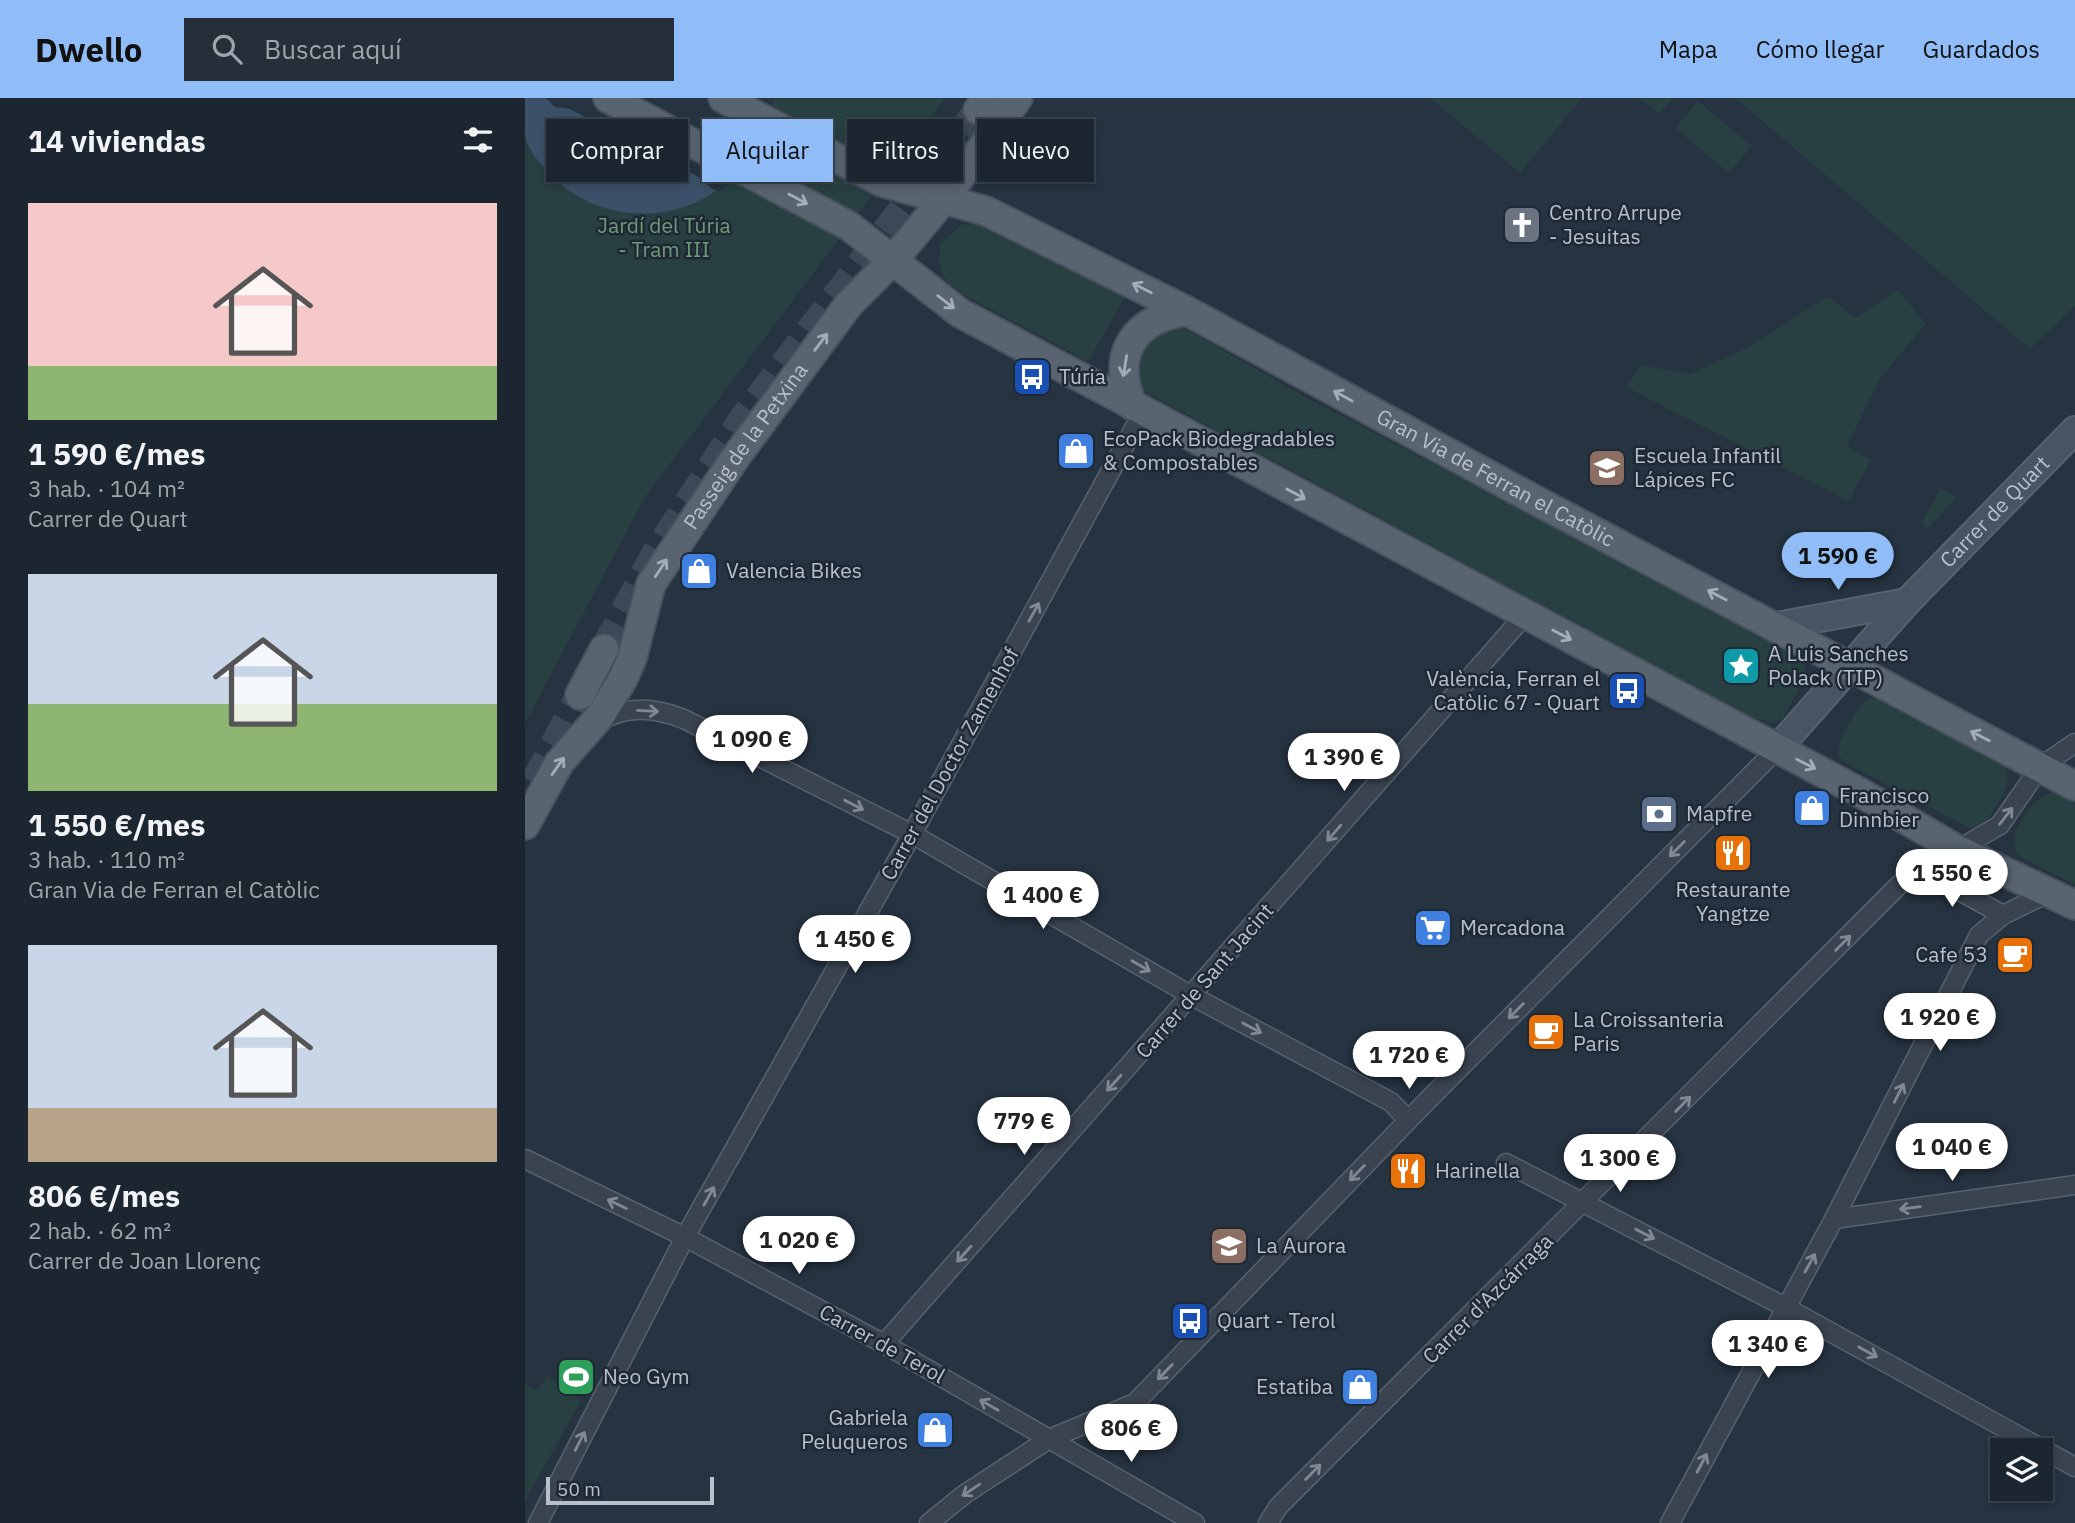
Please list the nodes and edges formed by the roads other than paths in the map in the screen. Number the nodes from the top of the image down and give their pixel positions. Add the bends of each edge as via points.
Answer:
1 (608, 98) edge
2 (723, 98) edge
3 (1018, 98) edge
4 (944, 199) junction
5 (893, 260) junction
6 (1187, 311) junction
7 (1138, 409) junction
8 (2075, 430) edge
9 (1907, 601) junction
10 (1524, 616) junction
11 (1777, 626) junction
12 (604, 649) tunnel mouth
13 (1852, 666) junction
14 (580, 695) tunnel mouth
15 (586, 732) junction
16 (2075, 743) edge
17 (1777, 748) junction
18 (2041, 767) junction
19 (2075, 786) edge
20 (525, 825) edge
21 (912, 834) junction
22 (1956, 849) junction
23 (1920, 869) junction
24 (2063, 899) edge
25 (2003, 915) junction
26 (1192, 996) junction
27 (1408, 1120) junction
28 (525, 1159) edge
29 (1506, 1163) dead end
30 (2075, 1185) edge
31 (1585, 1203) junction
32 (1834, 1219) junction
33 (685, 1237) junction
34 (1786, 1307) junction
35 (884, 1344) junction
36 (1049, 1439) junction
37 (2075, 1467) edge
38 (538, 1523) edge
39 (929, 1523) edge
40 (1195, 1523) edge
41 (1268, 1523) edge
42 (1670, 1523) edge

1 -> 5 main road via 849,226
2 - 4 main road, Gran Via de Ferran el Catòlic via 882,183
3 - 4 main road, Passeig de la Petxina
4 - 5 main road, Passeig de la Petxina
6 -> 4 main road, Gran Via de Ferran el Catòlic via 1011,223
5 -> 7 main road via 960,313
15 -> 5 main road, Passeig de la Petxina via 623,679 651,584 660,569 849,304
6 -> 7 main road via 1152,322 1131,343 1122,367 1124,386
11 -> 6 main road, Gran Via de Ferran el Catòlic
7 -> 10 main road
21 -> 7 street, Carrer del Doctor Zamenhof
8 - 9 street, Carrer de Quart
9 - 11 street
9 - 13 street, Carrer de Quart
10 -> 17 main road
10 -> 26 street, Carrer de Sant Jacint
11 - 13 main road, Gran Via de Ferran el Catòlic
12 - 14 main road
13 - 17 street, Carrer de Quart
18 -> 13 main road, Gran Via de Ferran el Catòlic
20 -> 15 main road, Passeig de la Petxina via 559,763
15 -> 21 street via 616,714 650,709 668,713
16 - 18 street
17 -> 22 main road
17 -> 27 street, Carrer de Quart
18 - 19 main road, Gran Via de Ferran el Catòlic
22 -> 18 street via 2000,825
21 -> 26 street
33 -> 21 street, Carrer del Doctor Zamenhof
22 - 23 street, Carrer d'Azcárraga
22 - 24 main road
23 - 25 street
31 -> 23 street, Carrer d'Azcárraga via 1902,882
24 - 25 street
32 -> 25 street via 1979,935
26 -> 27 street via 1391,1102
26 -> 35 street, Carrer de Sant Jacint
27 -> 36 street, Carrer de Quart via 1135,1403
33 -> 28 street, Carrer de Terol
29 - 31 street
30 -> 32 street
31 -> 34 street
41 -> 31 street, Carrer d'Azcárraga via 1278,1507
34 -> 32 street
33 - 35 street, Carrer de Terol
38 -> 33 street, Carrer del Doctor Zamenhof
34 -> 37 street
42 -> 34 street
36 -> 35 street, Carrer de Terol
36 -> 39 street, Carrer de Quart
36 - 40 street, Carrer de Terol

